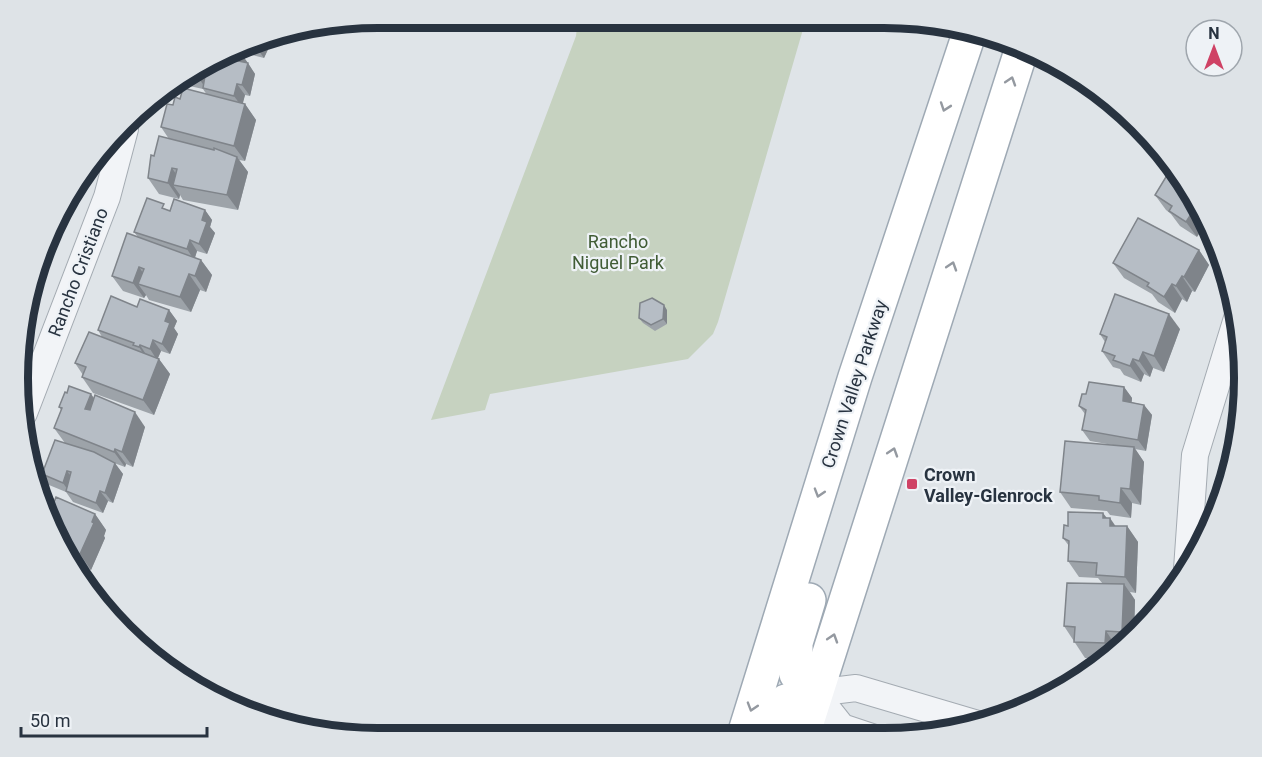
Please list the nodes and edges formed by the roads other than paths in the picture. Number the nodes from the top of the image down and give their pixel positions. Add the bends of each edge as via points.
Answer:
1 (967, 39) edge
2 (1019, 56) edge
3 (122, 141) edge
4 (1231, 337) edge
5 (855, 377) junction
6 (29, 400) edge
7 (1188, 551) edge
8 (815, 693) junction
9 (963, 720) edge
10 (746, 728) edge
11 (774, 728) edge
12 (805, 728) edge
13 (845, 728) edge

1 -> 5 main road, Crown Valley Parkway
8 -> 2 main road
3 - 6 street, Rancho Cristiano via 107,197
4 - 7 street via 1195,455
5 - 8 main road via 870,405 796,643 796,674
5 -> 10 main road, Crown Valley Parkway
8 - 9 street via 856,688
8 - 11 main road via 786,701
8 - 12 main road
8 - 13 street

